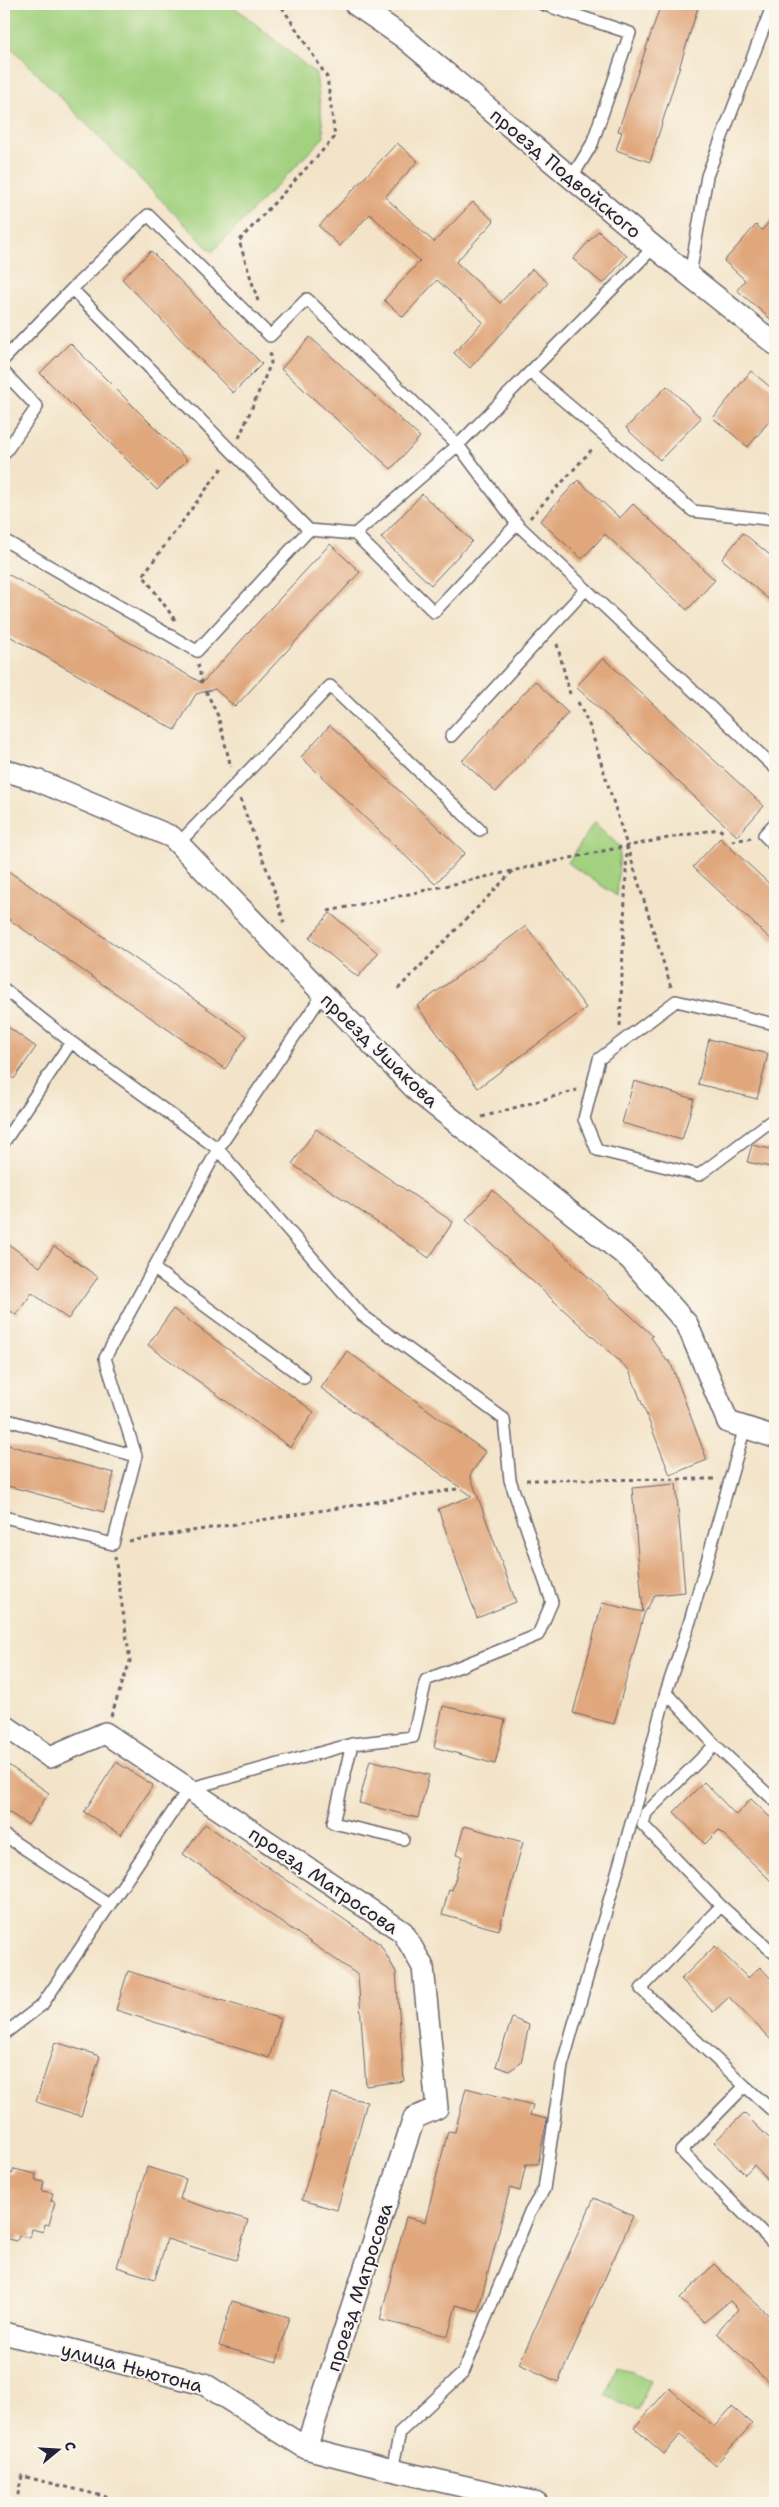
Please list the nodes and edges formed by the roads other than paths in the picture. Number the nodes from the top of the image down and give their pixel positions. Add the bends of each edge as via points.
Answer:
1 (355, 4) edge
2 (542, 4) edge
3 (773, 4) edge
4 (572, 176) junction
5 (654, 247) junction
6 (690, 275) junction
7 (72, 289) junction
8 (775, 344) edge
9 (4, 359) edge
10 (4, 372) edge
11 (530, 372) junction
12 (458, 445) junction
13 (4, 454) edge
14 (775, 520) edge
15 (517, 524) junction
16 (309, 530) junction
17 (355, 534) junction
18 (4, 540) edge
19 (586, 589) junction
20 (451, 736) dead end
21 (775, 768) edge
22 (4, 770) edge
23 (775, 822) edge
24 (480, 830) dead end
25 (178, 844) junction
26 (775, 846) edge
27 (4, 989) edge
28 (323, 994) junction
29 (775, 1024) edge
30 (71, 1042) junction
31 (775, 1118) edge
32 (4, 1139) edge
33 (218, 1149) junction
34 (153, 1268) junction
35 (304, 1378) dead end
36 (4, 1419) edge
37 (745, 1427) junction
38 (775, 1437) edge
39 (136, 1456) junction
40 (4, 1517) edge
41 (666, 1692) junction
42 (4, 1725) edge
43 (352, 1744) junction
44 (715, 1745) junction
45 (188, 1789) junction
46 (775, 1801) edge
47 (4, 1835) edge
48 (404, 1839) dead end
49 (109, 1906) junction
50 (721, 1906) junction
51 (775, 1954) edge
52 (4, 2034) edge
53 (745, 2086) junction
54 (775, 2113) edge
55 (775, 2245) edge
56 (4, 2334) edge
57 (306, 2448) junction
58 (392, 2470) junction
59 (538, 2503) edge

1 - 4 street, проезд Подвойского via 404,37
2 - 4 lane via 630,33 592,144
3 - 6 lane via 707,176
4 - 5 street, проезд Подвойского
5 - 6 street, проезд Подвойского
5 - 11 lane
6 - 8 street, проезд Подвойского
7 - 9 lane
7 - 12 lane via 148,215 270,336 307,300
7 - 16 lane
10 - 13 lane via 38,407
11 - 12 lane
11 - 14 lane via 693,511
12 - 15 lane
12 - 17 lane
15 - 17 lane via 434,612
15 - 19 lane
16 - 17 lane
16 - 18 lane via 197,651
19 - 20 lane
19 - 21 lane
22 - 25 street, проезд Ушакова via 39,781 154,829 172,837
23 - 26 lane via 764,836
24 - 25 lane via 330,686
25 - 28 street, проезд Ушакова
27 - 30 lane
28 - 33 lane
28 - 37 street, проезд Ушакова via 419,1093 630,1259 687,1324 728,1422
29 - 31 lane via 676,1001 599,1059 584,1119 597,1150 700,1175
30 - 32 lane
30 - 33 lane
33 - 34 lane
33 - 43 lane via 362,1315 504,1419 510,1480 552,1602 538,1635 426,1680 413,1737
34 - 35 lane
34 - 39 lane via 105,1358
36 - 39 lane
37 - 38 street, проезд Ушакова
37 - 41 lane via 690,1621
39 - 40 lane via 113,1544
41 - 44 lane
41 - 58 lane via 562,2066 544,2189 529,2214 463,2373 400,2432
42 - 45 street, проезд Матросова via 50,1757 105,1733
43 - 45 lane
43 - 48 lane via 333,1823
44 - 46 lane
44 - 50 lane via 646,1813 643,1825
45 - 49 lane
45 - 57 street, проезд Матросова via 403,1932 423,1967 437,2108 414,2118
47 - 49 lane
49 - 52 lane via 42,2005
50 - 51 lane
50 - 53 lane via 641,1989
53 - 54 lane
53 - 55 lane via 681,2151
56 - 57 street, улица Ньютона via 204,2384
57 - 58 street, улица Ньютона
58 - 59 street, улица Ньютона

